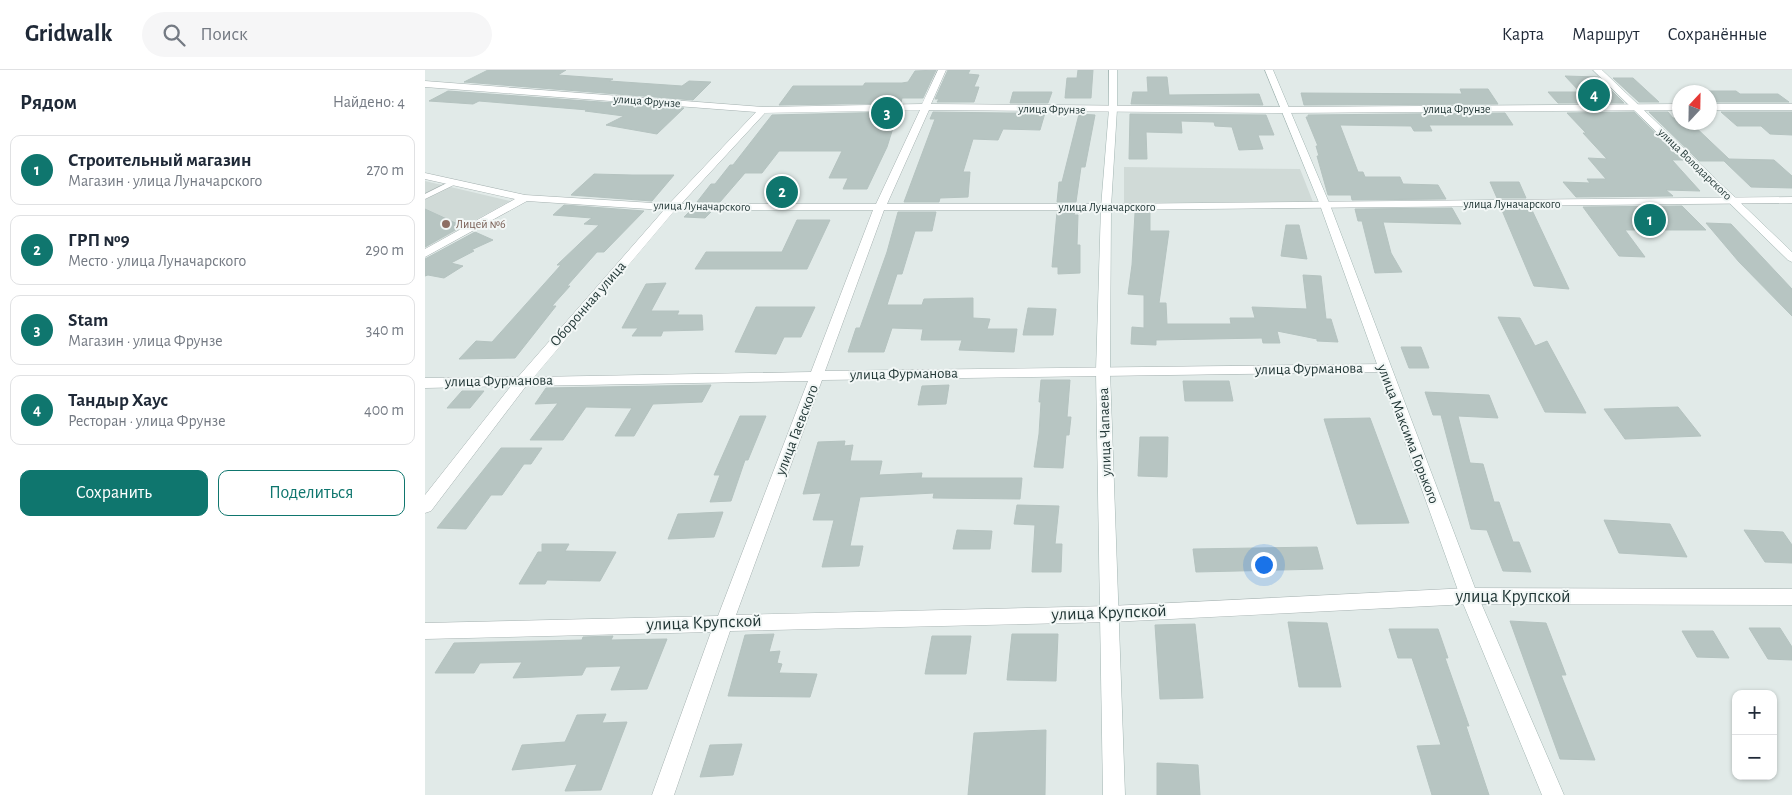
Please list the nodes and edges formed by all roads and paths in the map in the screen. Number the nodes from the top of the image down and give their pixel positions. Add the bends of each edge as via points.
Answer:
1 (943, 70) edge
2 (1113, 70) edge
3 (1269, 70) edge
4 (1597, 70) edge
5 (425, 84) edge
6 (927, 107) junction
7 (1636, 107) junction
8 (1672, 107) edge
9 (1717, 107) edge
10 (1792, 107) edge
11 (1113, 109) junction
12 (763, 110) junction
13 (1284, 110) junction
14 (425, 176) edge
15 (456, 182) junction
16 (425, 197) edge
17 (525, 198) junction
18 (1792, 200) edge
19 (1734, 202) junction
20 (1325, 205) junction
21 (672, 207) junction
22 (880, 207) junction
23 (1107, 207) junction
24 (425, 254) edge
25 (1792, 258) edge
26 (1383, 368) junction
27 (1103, 371) junction
28 (817, 376) junction
29 (523, 380) junction
30 (425, 383) edge
31 (425, 507) edge
32 (1469, 596) junction
33 (1792, 598) edge
34 (1110, 614) junction
35 (724, 623) junction
36 (425, 631) edge
37 (663, 795) edge
38 (1115, 795) edge
39 (1553, 795) edge

1 - 6 street, улица Гаевского
2 - 11 street, улица Чапаева
3 - 13 street, улица Максима Горького
4 - 7 street, улица Володарского
5 - 12 street, улица Фрунзе
6 - 11 street, улица Фрунзе
6 - 12 street, улица Фрунзе
6 - 22 street, улица Гаевского
7 - 8 street, улица Фрунзе
7 - 13 street, улица Фрунзе
7 - 19 street, улица Володарского
9 - 10 street
11 - 13 street, улица Фрунзе
11 - 23 street, улица Чапаева
12 - 21 street, Оборонная улица
13 - 20 street, улица Максима Горького
14 - 15 street, улица Луначарского
15 - 16 lane
15 - 17 street, улица Луначарского
17 - 21 street, улица Луначарского
17 - 24 street
18 - 19 street, улица Луначарского
19 - 20 street, улица Луначарского
19 - 25 street, улица Володарского
20 - 23 street, улица Луначарского
20 - 26 street, улица Максима Горького
21 - 22 street, улица Луначарского
21 - 29 street, Оборонная улица
22 - 23 street, улица Луначарского
22 - 28 street, улица Гаевского
23 - 27 street, улица Чапаева
26 - 27 street, улица Фурманова
26 - 32 street, улица Максима Горького
27 - 28 street, улица Фурманова
27 - 34 street, улица Чапаева
28 - 29 street, улица Фурманова
28 - 35 street, улица Гаевского
29 - 30 street, улица Фурманова
29 - 31 street, Оборонная улица
32 - 33 street, улица Крупской
32 - 34 street, улица Крупской
32 - 39 street, улица Максима Горького
34 - 35 street, улица Крупской
34 - 38 street, улица Чапаева
35 - 36 street, улица Крупской
35 - 37 street, улица Гаевского

